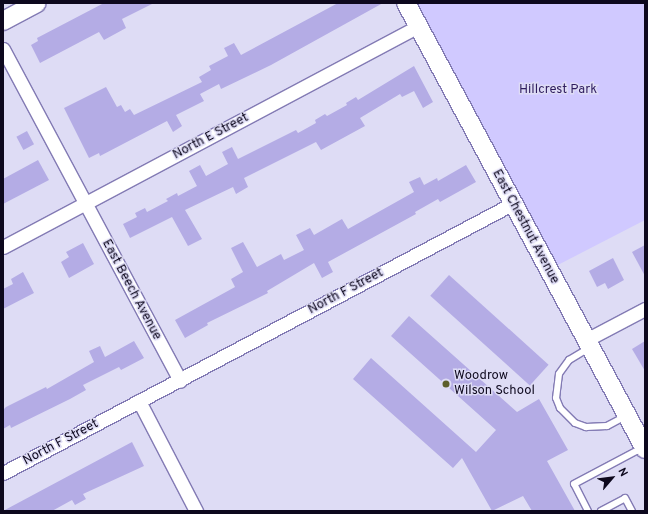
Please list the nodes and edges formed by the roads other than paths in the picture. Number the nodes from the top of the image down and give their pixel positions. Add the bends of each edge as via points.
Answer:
1 (37, 3) edge
2 (406, 3) edge
3 (3, 21) edge
4 (419, 26) junction
5 (3, 50) edge
6 (84, 203) junction
7 (512, 204) junction
8 (3, 247) edge
9 (645, 309) edge
10 (588, 344) junction
11 (180, 381) junction
12 (139, 401) junction
13 (627, 416) junction
14 (644, 448) edge
15 (3, 473) edge
16 (196, 511) edge
17 (588, 511) edge
18 (601, 511) edge
19 (632, 511) edge

1 - 3 street
2 - 4 street, East Chestnut Avenue
4 - 6 street, North E Street
4 - 7 street, East Chestnut Avenue
5 - 6 street, East Beech Avenue
6 - 8 street, North E Street
6 - 11 street, East Beech Avenue
7 - 10 street, East Chestnut Avenue
7 - 11 street, North F Street
9 - 10 street
10 - 13 street, East Chestnut Avenue
10 - 13 lane via 569,360 559,374 556,398 560,408 575,423 586,427 607,426
11 - 12 street
12 - 15 street, North F Street
12 - 16 street
13 - 14 street, East Chestnut Avenue
14 - 17 lane via 574,484
18 - 19 lane via 625,498

